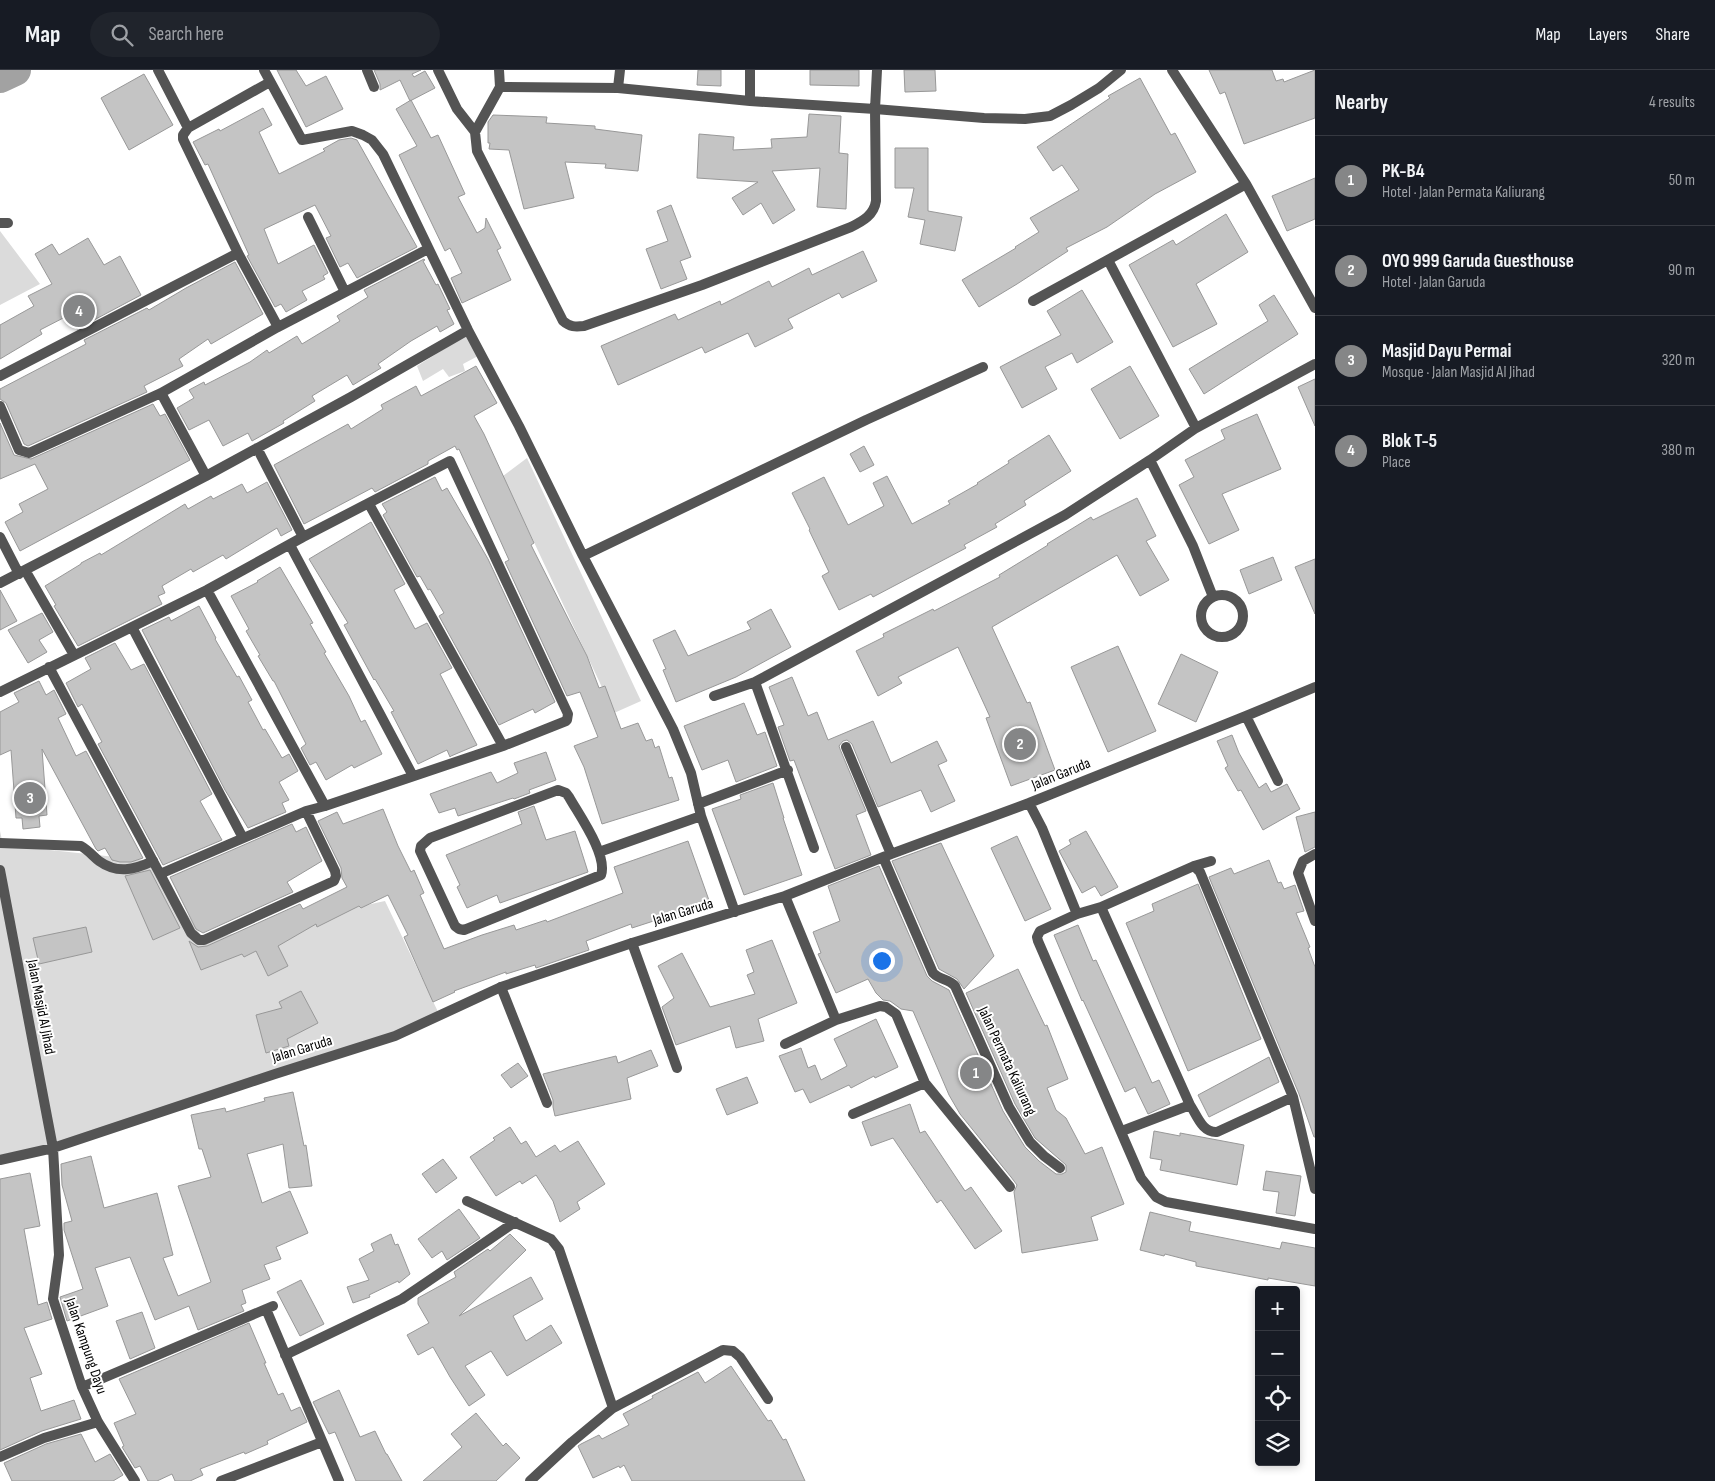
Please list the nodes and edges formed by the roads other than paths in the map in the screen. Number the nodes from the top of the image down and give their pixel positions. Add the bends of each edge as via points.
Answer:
1 (158, 70) edge
2 (264, 70) edge
3 (367, 70) edge
4 (438, 70) edge
5 (499, 70) edge
6 (620, 70) edge
7 (750, 70) edge
8 (877, 70) edge
9 (1121, 70) edge
10 (1172, 70) edge
11 (270, 82) junction
12 (374, 87) dead end
13 (500, 87) junction
14 (618, 88) junction
15 (750, 101) junction
16 (875, 109) junction
17 (188, 128) junction
18 (475, 132) junction
19 (1246, 184) junction
20 (308, 217) dead end
21 (428, 250) junction
22 (238, 253) junction
23 (1108, 260) junction
24 (345, 292) junction
25 (1033, 301) dead end
26 (1315, 308) edge
27 (278, 327) junction
28 (468, 330) junction
29 (1315, 364) edge
30 (983, 367) dead end
31 (0, 376) edge
32 (161, 393) junction
33 (0, 406) edge
34 (1196, 428) junction
35 (257, 448) junction
36 (1150, 460) junction
37 (206, 476) junction
38 (369, 504) junction
39 (0, 537) edge
40 (303, 537) junction
41 (290, 545) junction
42 (583, 556) junction
43 (22, 572) junction
44 (0, 584) edge
45 (207, 590) junction
46 (1213, 597) junction
47 (132, 627) junction
48 (74, 655) junction
49 (49, 668) junction
50 (755, 682) junction
51 (1315, 687) edge
52 (0, 692) edge
53 (714, 696) dead end
54 (1246, 716) junction
55 (502, 746) junction
56 (846, 747) dead end
57 (788, 770) junction
58 (413, 776) junction
59 (1278, 781) dead end
60 (1029, 803) junction
61 (698, 804) junction
62 (325, 806) junction
63 (306, 811) junction
64 (701, 816) junction
65 (243, 838) junction
66 (0, 844) edge
67 (814, 848) dead end
68 (599, 852) junction
69 (1315, 854) edge
70 (887, 855) junction
71 (153, 861) junction
72 (1211, 861) dead end
73 (1194, 866) junction
74 (0, 870) edge
75 (160, 874) junction
76 (785, 896) junction
77 (1101, 907) junction
78 (735, 912) junction
79 (1077, 914) junction
80 (1315, 921) edge
81 (632, 943) junction
82 (501, 987) junction
83 (836, 1020) junction
84 (785, 1044) dead end
85 (677, 1068) dead end
86 (925, 1083) junction
87 (1293, 1097) junction
88 (547, 1102) dead end
89 (1190, 1105) junction
90 (854, 1114) dead end
91 (1122, 1130) junction
92 (53, 1148) junction
93 (0, 1160) edge
94 (1060, 1168) dead end
95 (1010, 1187) dead end
96 (1315, 1190) edge
97 (467, 1201) dead end
98 (515, 1222) junction
99 (1315, 1229) edge
100 (285, 1355) junction
101 (82, 1387) junction
102 (768, 1399) dead end
103 (613, 1408) junction
104 (98, 1422) junction
105 (322, 1442) junction
106 (0, 1457) edge
107 (135, 1481) edge
108 (222, 1481) edge
109 (339, 1481) edge
110 (530, 1481) edge

1 - 17 street
2 - 11 street
3 - 12 street
4 - 18 street via 457,109
5 - 13 street
6 - 14 street
7 - 15 street
8 - 16 street
9 - 16 street via 1072,106 1050,116 984,118
10 - 19 street
11 - 17 street
11 - 21 street via 302,140 352,131 372,140 383,154
13 - 14 street
13 - 18 street
14 - 15 street
15 - 16 street
16 - 18 street via 876,201 874,211 864,220 702,285 584,326 568,325 564,320 477,151
17 - 22 street via 183,139
19 - 23 street
19 - 26 street
20 - 24 street
21 - 24 street
21 - 28 street
22 - 27 street
22 - 31 street
23 - 25 street
23 - 34 street
24 - 27 street
27 - 32 street
28 - 35 street
28 - 42 street
29 - 34 street
30 - 42 street
32 - 33 street via 29,453 19,450
32 - 37 street
34 - 36 street
35 - 37 street
35 - 40 street
36 - 46 street via 1193,546
36 - 50 street via 1066,515
37 - 43 street
38 - 40 street
38 - 55 street
38 - 55 street via 450,461 568,714 566,721
39 - 43 street
40 - 41 street
41 - 45 street
41 - 58 street
42 - 61 street via 673,729 691,773
43 - 44 street
43 - 48 street
45 - 47 street
45 - 62 street
46 - 46 street via 1222,595 1238,602 1243,618 1234,634 1218,637 1204,627 1202,610
47 - 48 street
47 - 65 street
48 - 49 street
49 - 52 street
49 - 71 street
50 - 53 street
50 - 57 street
51 - 54 street, Jalan Garuda
54 - 59 street
54 - 60 street, Jalan Garuda
55 - 58 street
56 - 70 street, Jalan Permata Kaliurang
57 - 61 street
57 - 67 street
58 - 62 street
60 - 70 street, Jalan Garuda
60 - 79 street
61 - 64 street
62 - 63 street
63 - 65 street
63 - 75 street via 336,876 334,881 204,940 198,940 191,933
64 - 68 street
64 - 78 street
65 - 75 street
66 - 71 street via 81,846 109,867 119,870 134,869
68 - 68 street via 569,797 558,790 430,838 420,846 459,930 598,877 602,871
69 - 80 street via 1303,861 1298,873
70 - 76 street, Jalan Garuda
70 - 94 street, Jalan Permata Kaliurang via 933,973 955,986 1009,1106 1030,1142
71 - 75 street
72 - 73 street
73 - 77 street
73 - 87 street via 1200,872
74 - 92 street, Jalan Masjid Al Jihad
76 - 78 street, Jalan Garuda
76 - 83 street
77 - 79 street
77 - 89 street
78 - 81 street, Jalan Garuda
79 - 91 street via 1040,932 1038,941
81 - 82 street, Jalan Garuda
81 - 85 street
82 - 88 street
82 - 92 street, Jalan Garuda via 395,1036
83 - 84 street
83 - 86 street via 880,1006 892,1011
86 - 90 street
86 - 95 street
87 - 89 street via 1217,1132 1204,1128
87 - 96 street
89 - 91 street
91 - 99 street via 1141,1178 1156,1197 1166,1202
92 - 93 street, Jalan Garuda
92 - 101 street, Jalan Kampung Dayu via 59,1255 53,1299
97 - 98 street
98 - 100 street via 402,1299
98 - 103 street via 551,1239 558,1249
100 - 101 street via 269,1307
100 - 105 street
101 - 104 street, Jalan Kampung Dayu
102 - 103 street via 740,1357 727,1350
103 - 110 street
104 - 106 street via 44,1438
104 - 107 street, Jalan Kampung Dayu
105 - 108 street
105 - 109 street

